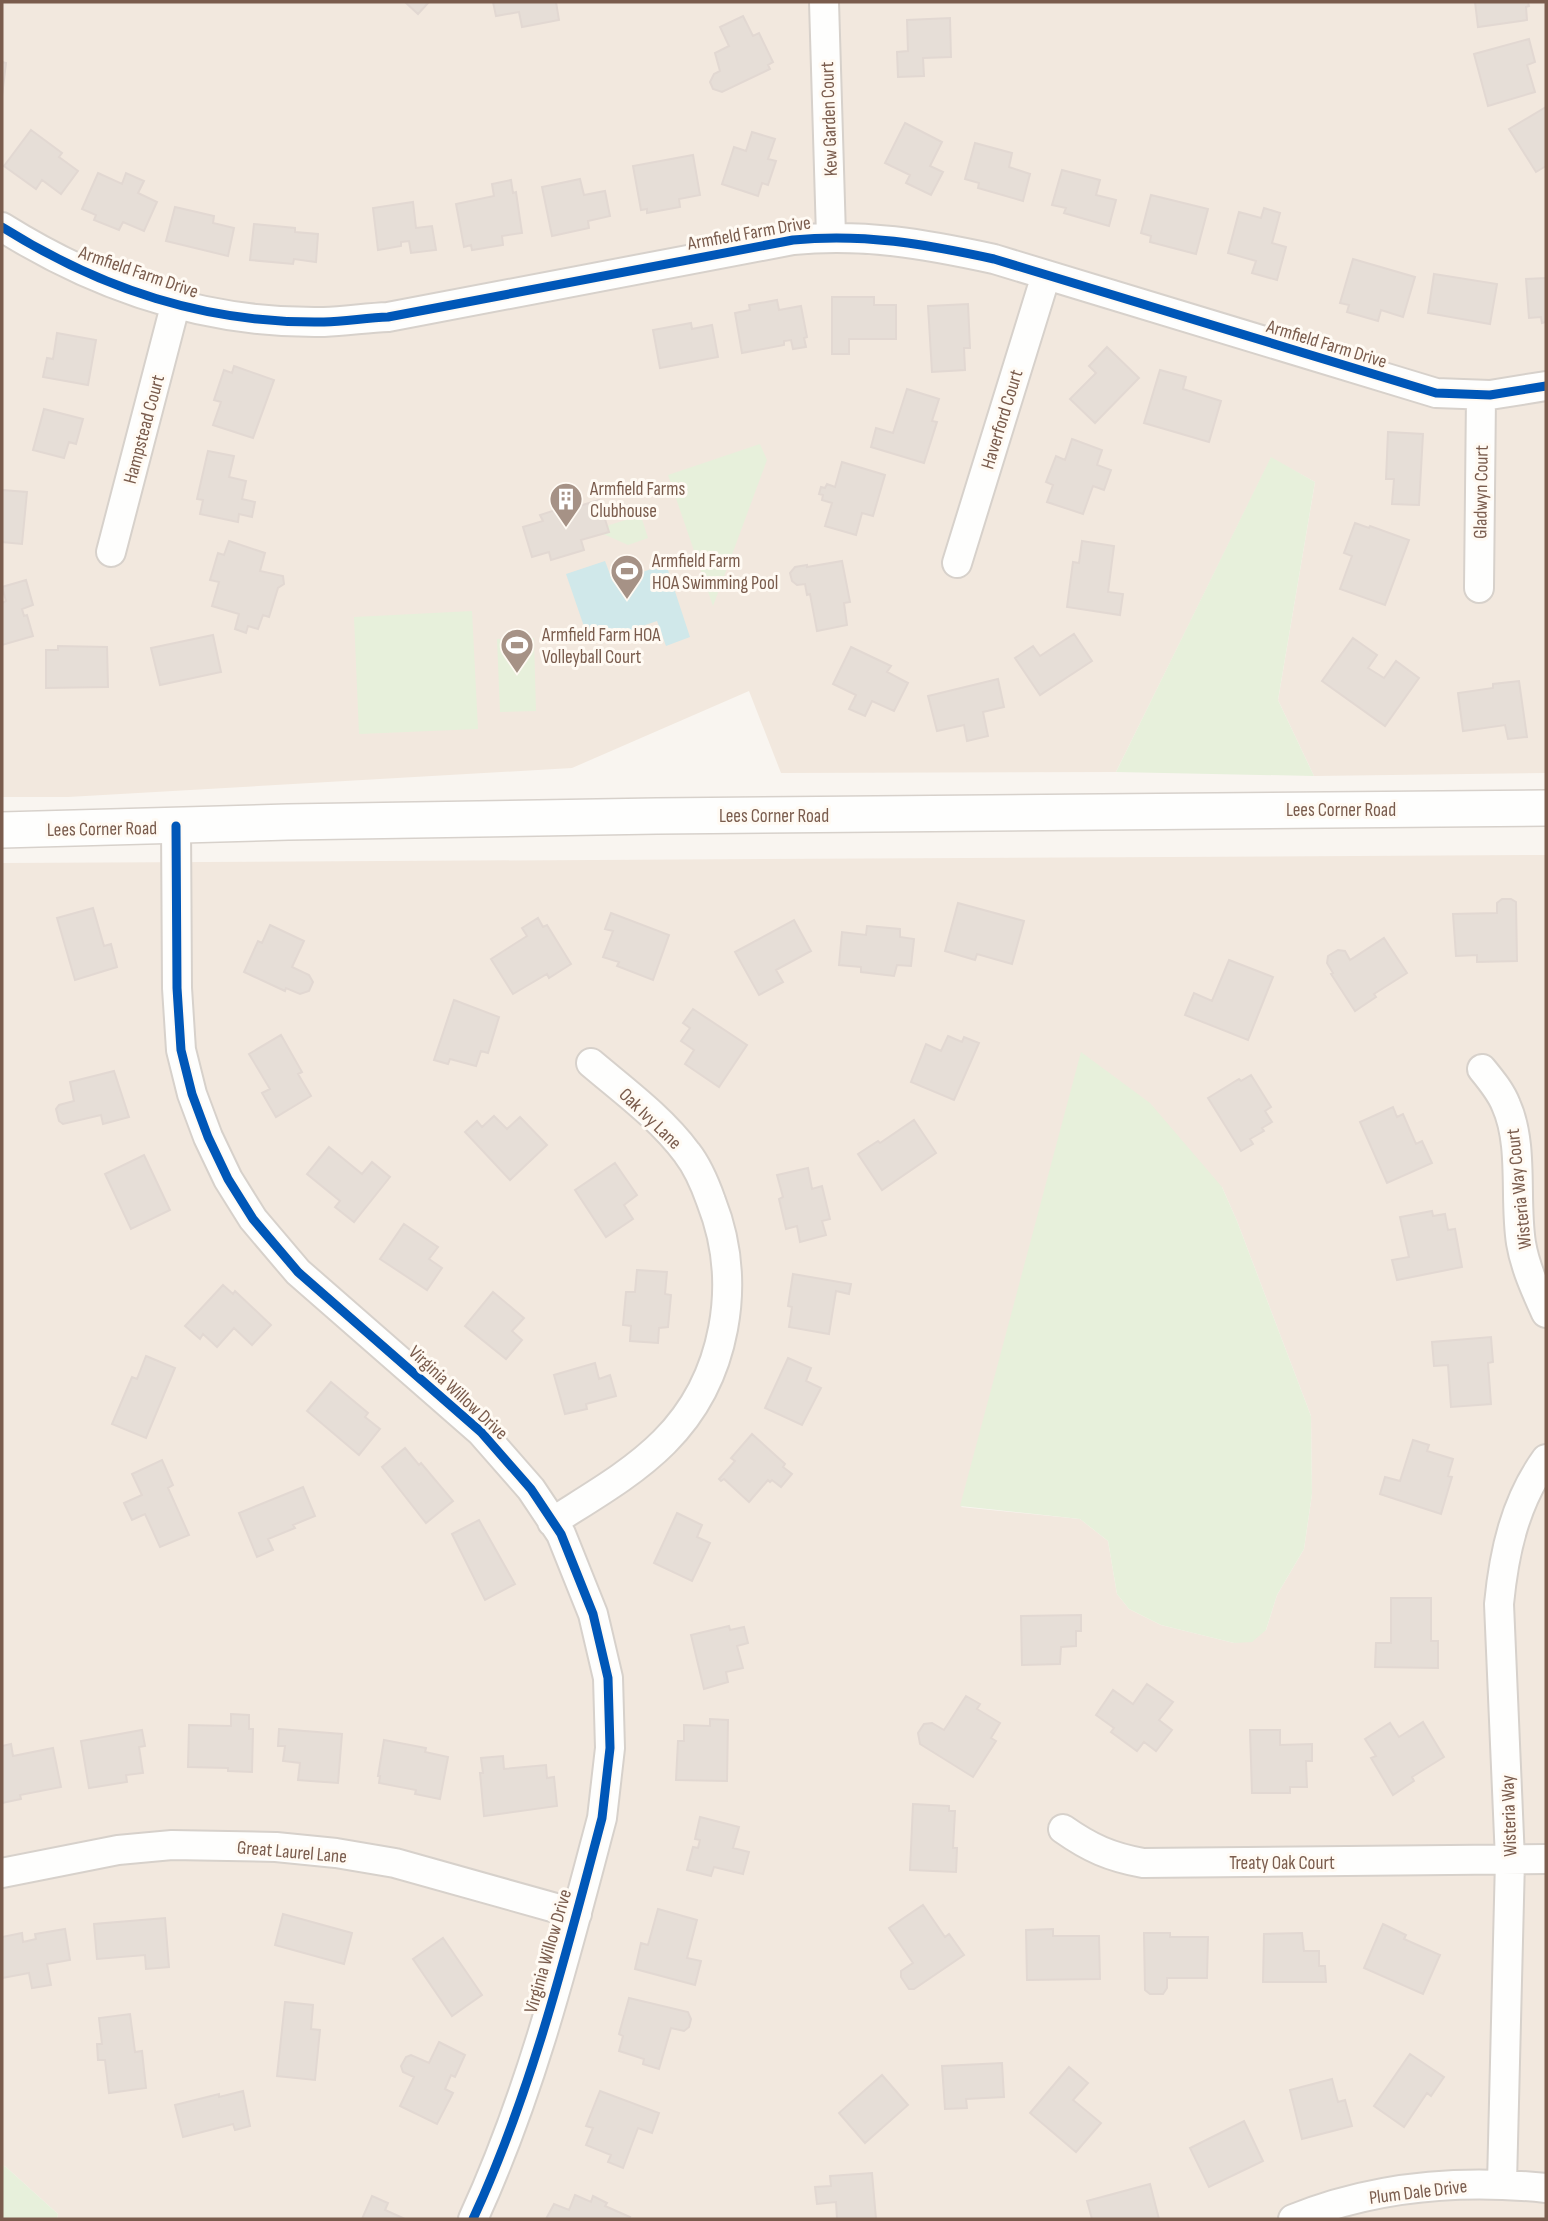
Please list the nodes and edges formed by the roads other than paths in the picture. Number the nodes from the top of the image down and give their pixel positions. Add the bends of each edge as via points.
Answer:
1 (824, 2) edge
2 (2, 227) edge
3 (831, 236) junction
4 (1046, 275) junction
5 (175, 306) junction
6 (1546, 386) edge
7 (1481, 396) junction
8 (111, 552) dead end
9 (957, 563) dead end
10 (1479, 588) dead end
11 (1546, 808) edge
12 (176, 826) junction
13 (2, 830) edge
14 (591, 1063) dead end
15 (1482, 1069) dead end
16 (1546, 1313) edge
17 (1546, 1460) edge
18 (552, 1522) junction
19 (1063, 1829) dead end
20 (1546, 1859) edge
21 (1510, 1860) junction
22 (2, 1872) edge
23 (577, 1914) junction
24 (1502, 2183) junction
25 (1546, 2188) edge
26 (473, 2219) edge
27 (1293, 2219) edge

1 - 3 street, Kew Garden Court
2 - 5 street, Armfield Farm Drive via 88,274
3 - 4 street, Armfield Farm Drive via 947,249
3 - 5 street, Armfield Farm Drive via 388,317 324,322 258,319
4 - 7 street, Armfield Farm Drive via 1399,383 1436,393
4 - 9 street, Haverford Court
5 - 8 street, Hampstead Court
6 - 7 street, Armfield Farm Drive
7 - 10 street, Gladwyn Court
11 - 12 street, Lees Corner Road via 644,816
12 - 13 street, Lees Corner Road
12 - 18 street, Virginia Willow Drive via 181,1050 192,1094 228,1179 253,1219 298,1272 481,1432 531,1489
14 - 18 street, Oak Ivy Lane via 647,1110 689,1156 705,1184 725,1249 728,1303 710,1373 694,1405 667,1440 628,1473
15 - 16 street, Wisteria Way Court via 1507,1105 1514,1131 1522,1245
17 - 21 street, Wisteria Way via 1514,1521 1503,1562 1499,1604
18 - 23 street, Virginia Willow Drive via 593,1614 611,1713 608,1783
19 - 21 street, Treaty Oak Court via 1090,1848 1143,1863
20 - 21 street, Treaty Oak Court
21 - 24 street, Wisteria Way
22 - 23 street, Great Laurel Lane via 145,1847 276,1847 395,1863
23 - 26 street, Virginia Willow Drive via 507,2142
24 - 25 street, Plum Dale Drive
24 - 27 street, Plum Dale Drive via 1434,2185 1368,2195

